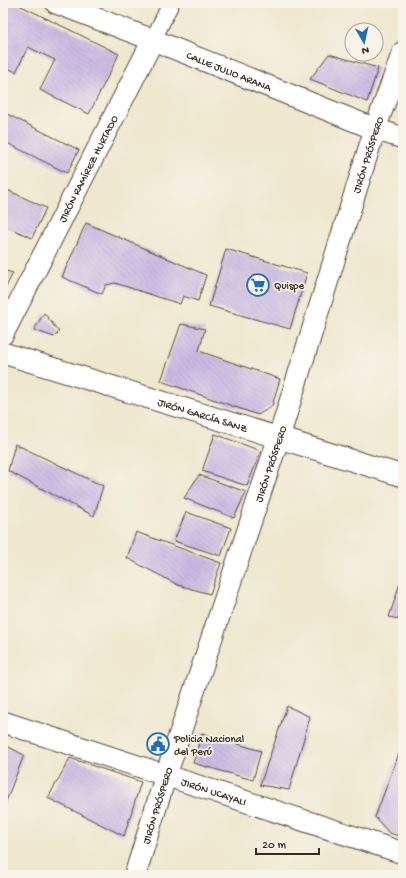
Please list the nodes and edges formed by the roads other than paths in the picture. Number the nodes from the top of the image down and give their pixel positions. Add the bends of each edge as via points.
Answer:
1 (56, 3) edge
2 (171, 3) edge
3 (153, 40) junction
4 (403, 52) edge
5 (375, 129) junction
6 (403, 138) edge
7 (3, 334) edge
8 (3, 353) edge
9 (279, 437) junction
10 (403, 476) edge
11 (3, 722) edge
12 (166, 775) junction
13 (403, 853) edge
14 (136, 875) edge

1 - 3 street, CALLE JULIO ARANA
2 - 3 street, JIRÓN RAMÍREZ HURTADO
3 - 5 street, CALLE JULIO ARANA
3 - 7 street, JIRÓN RAMÍREZ HURTADO
4 - 5 street, JIRÓN PRÓSPERO
5 - 6 street, CALLE JULIO ARANA
5 - 9 street, JIRÓN PRÓSPERO
8 - 9 street, JIRÓN GARCÍA SANZ
9 - 10 street, JIRÓN GARCÍA SANZ
9 - 12 street, JIRÓN PRÓSPERO
11 - 12 street, JIRÓN UCAYALI
12 - 13 street, JIRÓN UCAYALI
12 - 14 street, JIRÓN PRÓSPERO

